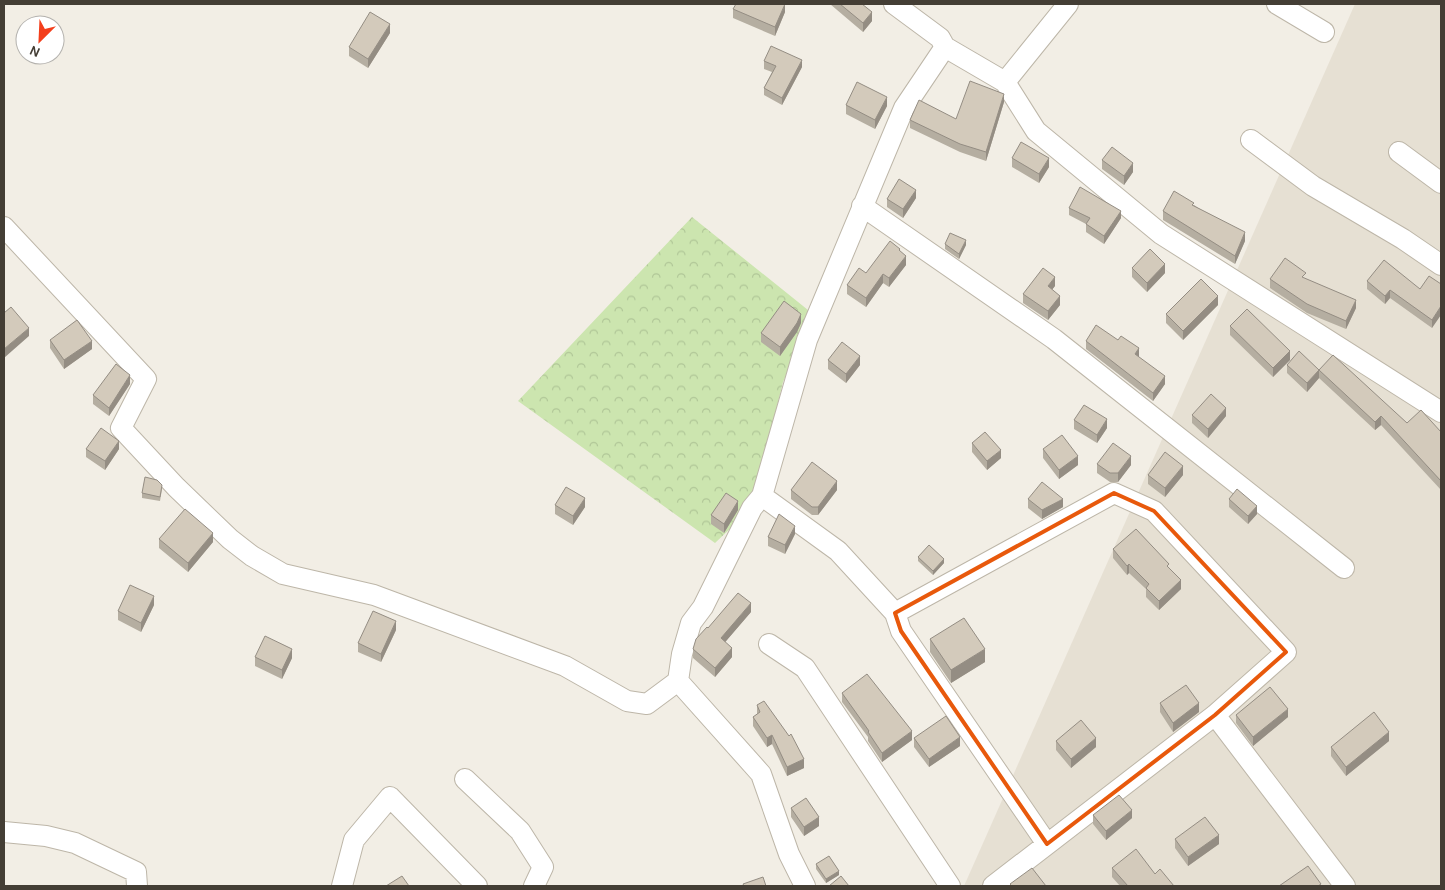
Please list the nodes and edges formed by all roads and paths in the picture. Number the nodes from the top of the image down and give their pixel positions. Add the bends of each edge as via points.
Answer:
1 (894, 4) edge
2 (1068, 4) edge
3 (1277, 4) edge
4 (1324, 32) dead end
5 (945, 47) junction
6 (1005, 82) junction
7 (1250, 140) dead end
8 (1399, 152) dead end
9 (1441, 183) edge
10 (862, 206) junction
11 (4, 227) edge
12 (1441, 265) edge
13 (1441, 412) edge
14 (762, 496) junction
15 (1344, 568) dead end
16 (895, 613) junction
17 (769, 644) dead end
18 (678, 681) junction
19 (1215, 715) junction
20 (465, 779) dead end
21 (4, 832) edge
22 (1047, 844) junction
23 (137, 886) edge
24 (342, 886) edge
25 (477, 886) edge
26 (534, 886) edge
27 (805, 886) edge
28 (950, 886) edge
29 (993, 886) edge
30 (1345, 886) edge

1 - 5 street via 940,38
2 - 6 street
3 - 4 street
5 - 6 street
5 - 10 street via 904,108
6 - 13 street via 1036,130 1161,234
7 - 12 street via 1313,186 1403,238
8 - 9 street
10 - 14 street via 807,340
10 - 15 street via 1054,339
11 - 18 street via 146,379 121,428 176,487 252,556 283,574 374,595 565,666 627,701 647,704
14 - 16 street via 838,551
14 - 18 street via 752,508 703,607 691,623
16 - 19 street via 1114,493 1154,511 1286,652
16 - 22 street via 901,631
17 - 28 street via 805,668
18 - 27 street via 761,774
19 - 22 street
19 - 30 street
20 - 26 street via 520,831 543,867
21 - 23 street via 75,843 136,872
22 - 29 street
24 - 25 street via 354,840 390,797

